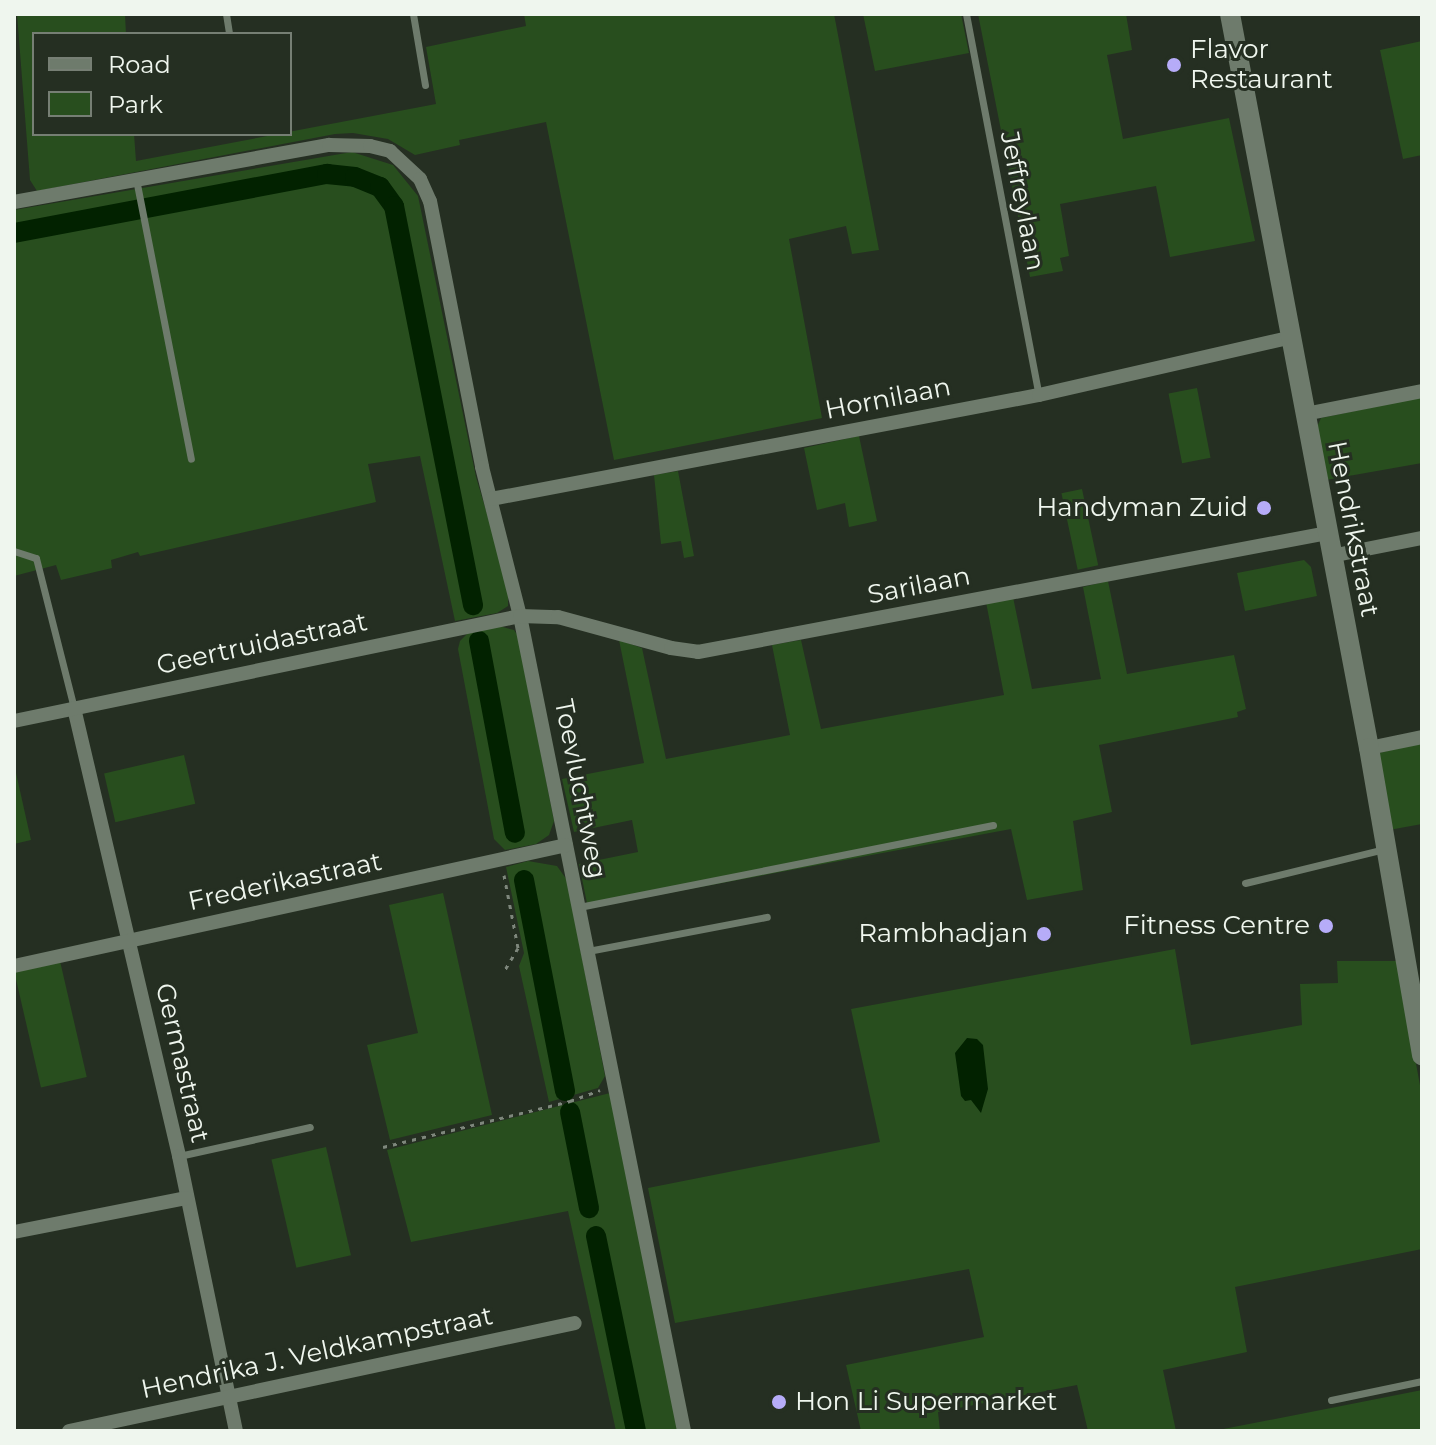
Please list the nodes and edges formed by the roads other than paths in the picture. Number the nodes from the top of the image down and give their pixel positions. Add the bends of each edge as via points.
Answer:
1 (413, 14) edge
2 (966, 14) edge
3 (1230, 14) edge
4 (425, 85) dead end
5 (136, 178) junction
6 (14, 202) edge
7 (1292, 337) junction
8 (1422, 391) edge
9 (1039, 395) junction
10 (1305, 414) junction
11 (191, 459) dead end
12 (491, 499) junction
13 (1327, 533) junction
14 (1422, 538) edge
15 (14, 551) edge
16 (1331, 556) junction
17 (520, 616) junction
18 (74, 708) junction
19 (14, 721) edge
20 (1422, 737) edge
21 (1369, 748) junction
22 (993, 825) dead end
23 (566, 845) junction
24 (1386, 849) junction
25 (1245, 883) dead end
26 (579, 907) junction
27 (767, 917) dead end
28 (128, 941) junction
29 (588, 951) junction
30 (14, 966) edge
31 (1422, 1054) edge
32 (310, 1127) dead end
33 (179, 1156) junction
34 (186, 1198) junction
35 (14, 1232) edge
36 (575, 1323) dead end
37 (1422, 1381) edge
38 (229, 1396) junction
39 (1331, 1400) dead end
40 (69, 1431) edge
41 (236, 1431) edge
42 (684, 1431) edge

1 - 4 lane
2 - 9 lane, Jeffreylaan
3 - 7 street, Hendrikstraat
5 - 6 street
5 - 11 lane
5 - 12 street, Toevluchtweg via 329,145 370,146 390,151 406,164 430,201
7 - 9 street, Hornilaan
7 - 10 street, Hendrikstraat
8 - 10 street
9 - 12 street, Hornilaan
10 - 13 street, Hendrikstraat
12 - 17 street, Toevluchtweg
13 - 16 street, Hendrikstraat
13 - 17 street, Sarilaan via 698,652 558,617
14 - 16 street
15 - 18 lane via 36,558
16 - 21 street, Hendrikstraat
17 - 18 street, Geertruidastraat
17 - 23 street, Toevluchtweg
18 - 19 street, Geertruidastraat
18 - 28 street, Germastraat
20 - 21 street
21 - 24 street, Hendrikstraat
22 - 26 lane
23 - 26 street, Toevluchtweg
23 - 28 street, Frederikastraat
24 - 25 lane
24 - 31 street, Hendrikstraat
26 - 29 street, Toevluchtweg
27 - 29 lane
28 - 30 street, Frederikastraat
28 - 33 street, Germastraat
29 - 42 street, Toevluchtweg
32 - 33 lane
33 - 34 street, Germastraat
34 - 35 street
34 - 38 street, Germastraat
36 - 38 street, Hendrika J. Veldkampstraat
37 - 39 lane
38 - 40 street, Hendrika J. Veldkampstraat
38 - 41 street, Germastraat

